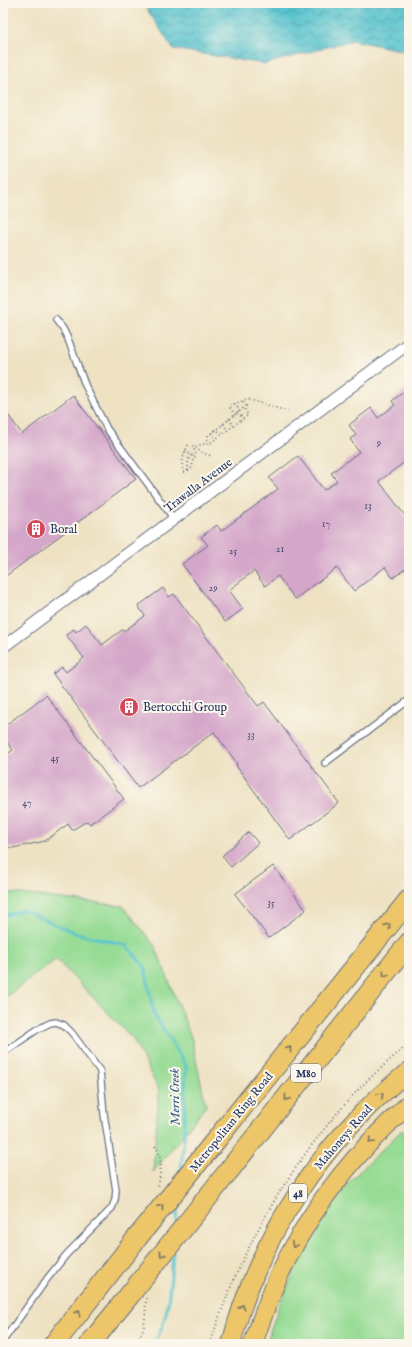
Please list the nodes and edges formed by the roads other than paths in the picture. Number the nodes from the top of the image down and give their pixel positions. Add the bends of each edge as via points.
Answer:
1 (56, 320) dead end
2 (409, 343) edge
3 (174, 519) junction
4 (3, 647) edge
5 (409, 700) edge
6 (325, 763) dead end
7 (409, 900) edge
8 (409, 943) edge
9 (3, 1053) edge
10 (409, 1071) edge
11 (409, 1104) edge
12 (3, 1341) edge
13 (54, 1344) edge
14 (90, 1344) edge
15 (231, 1344) edge
16 (253, 1344) edge

1 - 3 lane via 68,339 85,385 107,429
2 - 3 street, Trawalla Avenue
3 - 4 street, Trawalla Avenue
5 - 6 lane
13 -> 7 highway, Metropolitan Ring Road / M80, bridge
8 -> 14 highway, M80, bridge
9 - 12 lane via 50,1023 64,1025 72,1033 100,1071 116,1190 112,1208 66,1255
15 -> 10 main road, Mahoneys Road / 48 via 259,1265 274,1233 303,1184 354,1121
11 -> 16 main road, Mahoneys Road / 48 via 364,1148 339,1177 317,1209 280,1272

